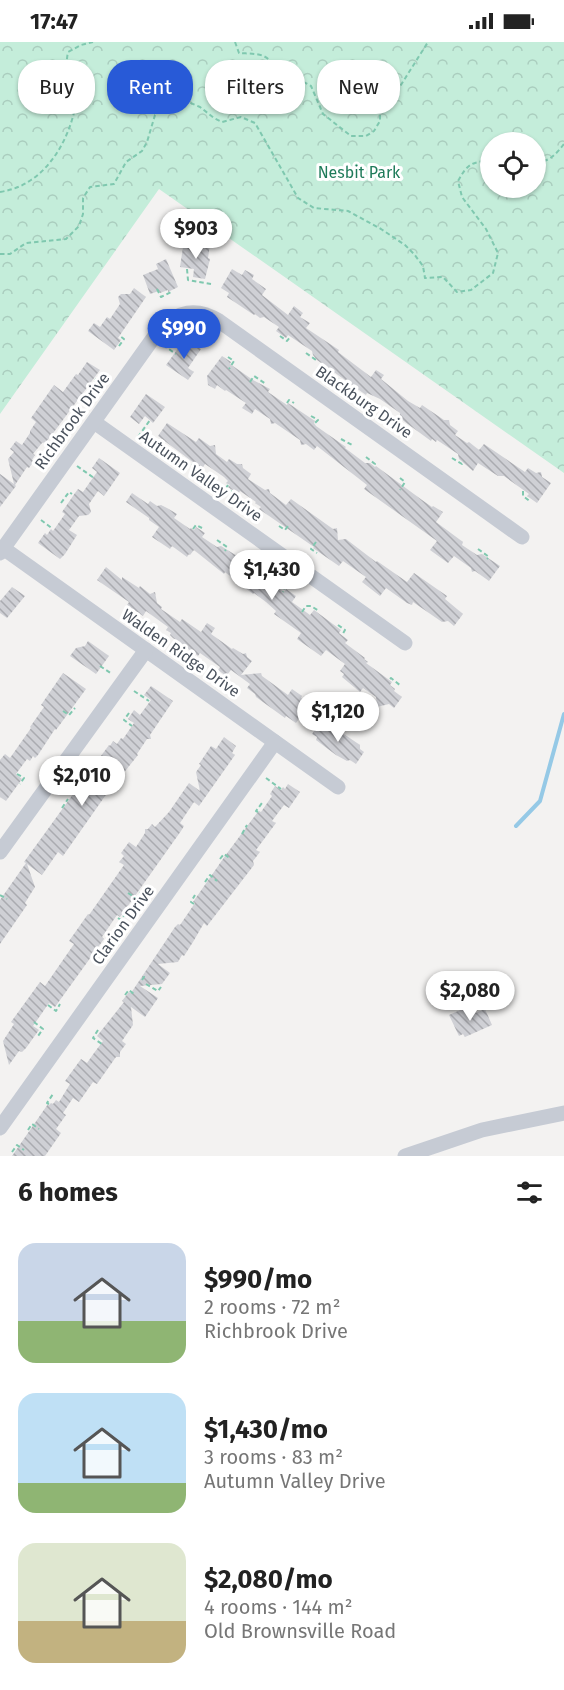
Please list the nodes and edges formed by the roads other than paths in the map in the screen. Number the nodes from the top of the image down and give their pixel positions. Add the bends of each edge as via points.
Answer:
1 (178, 316) joint
2 (94, 422) junction
3 (522, 537) dead end
4 (2, 551) edge
5 (405, 644) dead end
6 (146, 650) junction
7 (275, 742) junction
8 (338, 787) dead end
9 (0, 852) edge
10 (564, 1113) edge
11 (0, 1128) edge
12 (405, 1156) edge

1 - 2 street, Richbrook Drive via 159,330
1 - 3 street, Blackburg Drive via 202,312 219,321
2 - 4 street, Richbrook Drive
2 - 5 street, Autumn Valley Drive
4 - 6 street, Walden Ridge Drive
6 - 7 street, Walden Ridge Drive
6 - 9 street
7 - 8 street, Walden Ridge Drive
7 - 11 street, Clarion Drive
10 - 12 street via 482,1130

